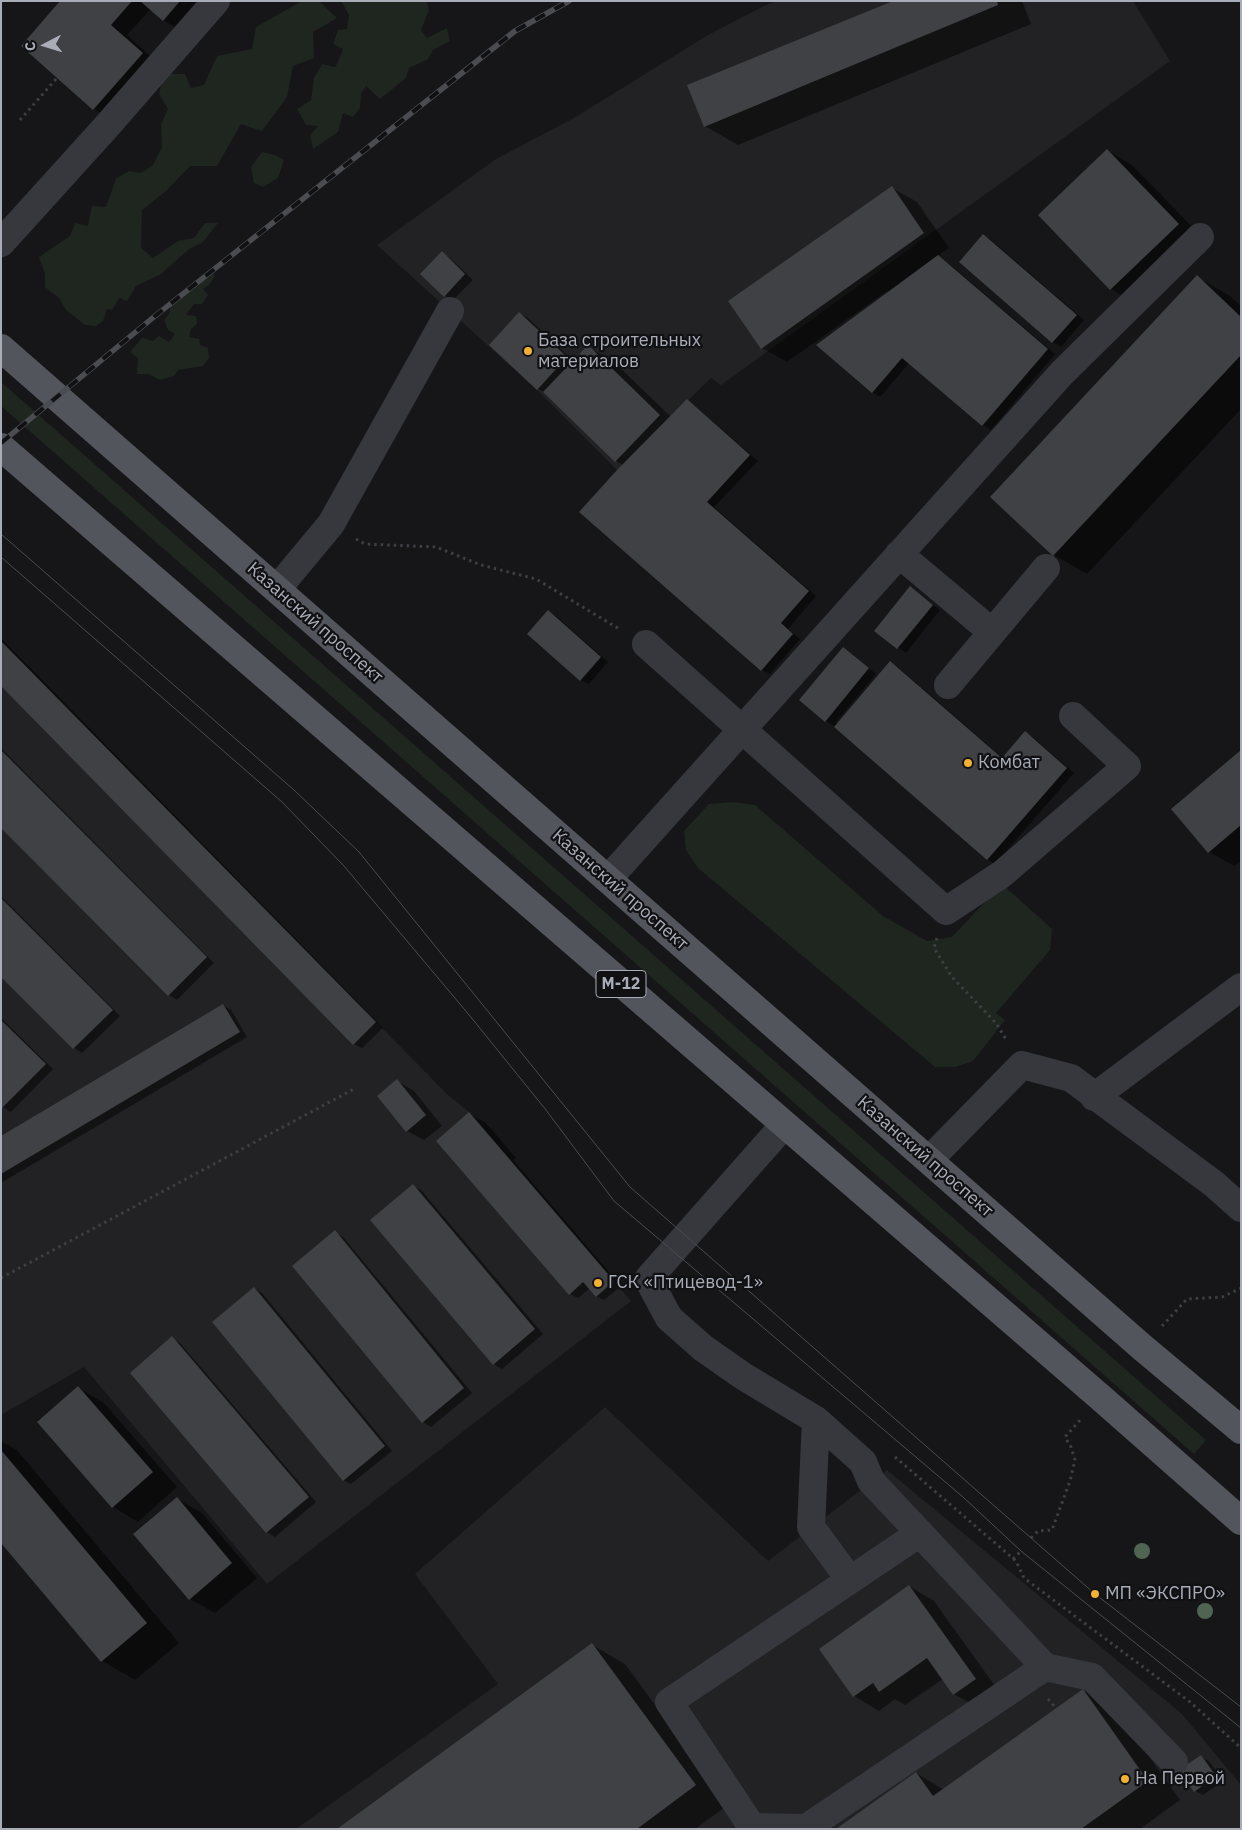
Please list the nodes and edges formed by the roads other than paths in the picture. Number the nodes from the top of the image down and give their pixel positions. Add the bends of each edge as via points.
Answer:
1 (216, 1) edge
2 (1200, 237) dead end
3 (1, 243) edge
4 (450, 311) dead end
5 (1, 348) edge
6 (1, 447) edge
7 (899, 554) junction
8 (1046, 568) dead end
9 (277, 589) junction
10 (992, 632) junction
11 (646, 644) road end
12 (948, 685) dead end
13 (1072, 716) dead end
14 (742, 729) junction
15 (608, 879) junction
16 (1241, 987) edge
17 (1094, 1097) junction
18 (784, 1124) junction
19 (929, 1160) junction
20 (1241, 1208) edge
21 (816, 1420) junction
22 (1241, 1430) edge
23 (1241, 1521) edge
24 (920, 1533) junction
25 (850, 1580) junction
26 (1045, 1666) junction
27 (1174, 1762) dead end
28 (751, 1828) edge

1 - 3 lane via 63,159
2 - 7 lane via 1062,373
4 - 9 lane via 331,524
5 - 9 main road, Казанский проспект
6 - 18 main road, М-12
7 - 10 lane
7 - 14 lane
8 - 10 lane
9 - 15 main road, Казанский проспект
10 - 12 lane
11 - 14 lane
13 - 14 lane via 1127,766 1002,874 946,911
14 - 15 lane
15 - 19 main road, Казанский проспект
16 - 17 lane
17 - 19 lane via 1071,1078 1022,1065
17 - 20 lane via 1214,1184
18 - 21 lane via 648,1279 669,1318 703,1348
18 - 23 main road, М-12
19 - 22 main road, Казанский проспект
21 - 24 lane via 863,1462 871,1481
21 - 25 lane via 811,1527
24 - 25 lane
24 - 26 lane
25 - 28 lane via 669,1702
26 - 27 lane via 1092,1676
26 - 28 lane via 806,1828

